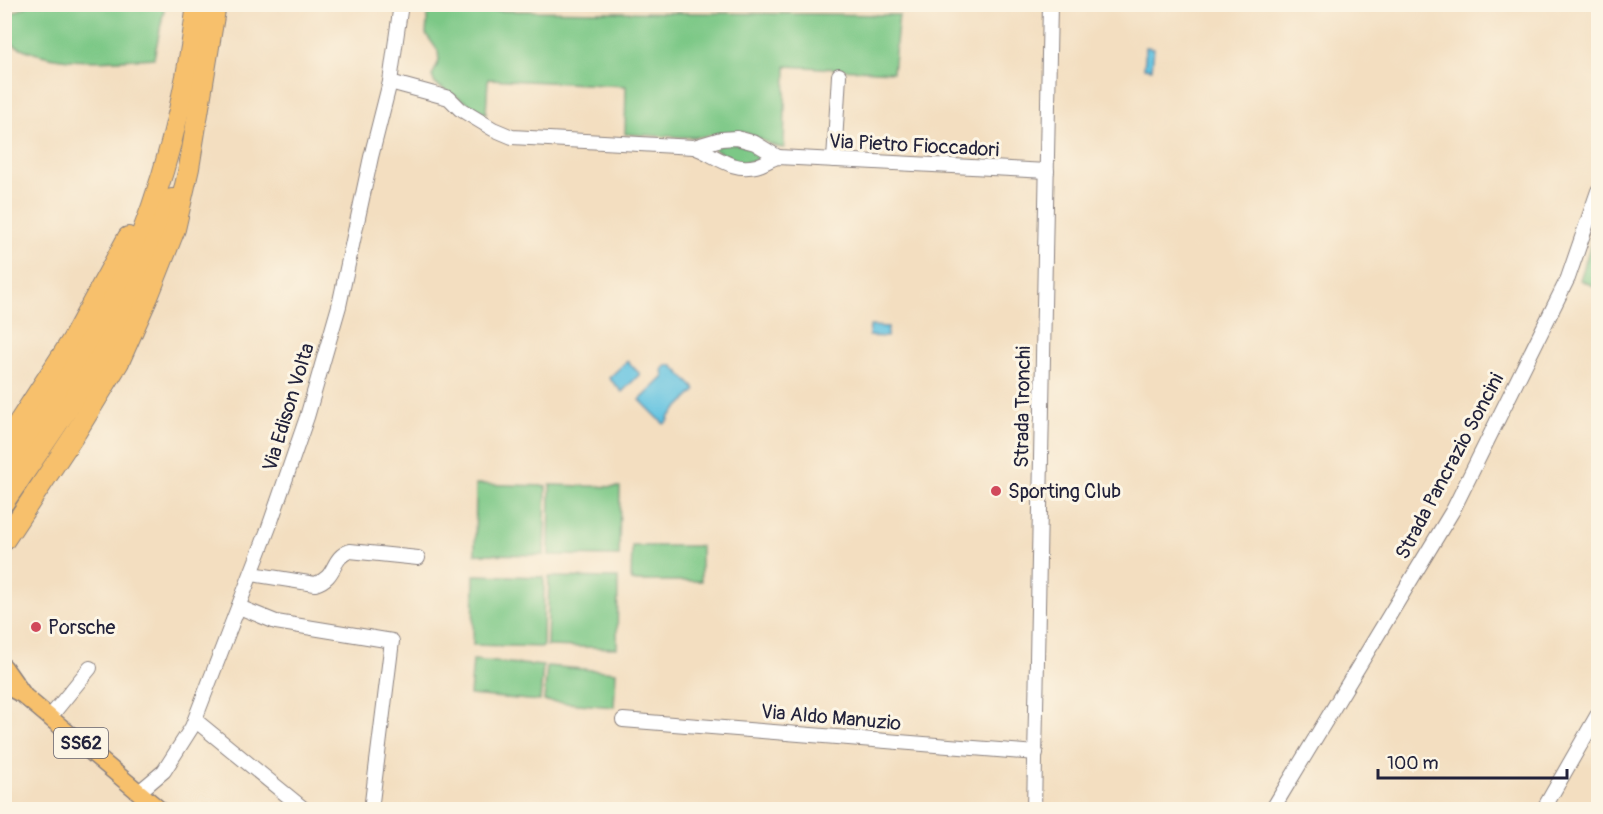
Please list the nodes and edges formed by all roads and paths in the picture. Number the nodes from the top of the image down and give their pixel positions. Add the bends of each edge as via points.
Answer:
1 (197, 4) edge
2 (216, 4) edge
3 (401, 4) edge
4 (1050, 4) edge
5 (839, 75) dead end
6 (390, 82) junction
7 (194, 131) junction
8 (694, 147) junction
9 (778, 157) junction
10 (834, 160) junction
11 (1047, 171) junction
12 (161, 177) junction
13 (1599, 191) edge
14 (4, 445) edge
15 (4, 473) edge
16 (4, 502) edge
17 (4, 541) edge
18 (418, 558) dead end
19 (252, 574) junction
20 (239, 607) junction
21 (4, 667) edge
22 (90, 668) dead end
23 (4, 685) edge
24 (23, 695) junction
25 (1599, 714) edge
26 (50, 717) junction
27 (195, 720) junction
28 (623, 720) dead end
29 (1036, 753) junction
30 (139, 792) junction
31 (160, 810) edge
32 (305, 810) edge
33 (371, 810) edge
34 (1034, 810) edge
35 (1272, 810) edge
36 (1543, 810) edge

1 - 12 highway via 184,85
2 - 7 highway
3 - 6 street, Via Edison Volta
4 - 11 street, Strada Tronchi
5 - 10 street
6 - 8 street, Via Pietro Fioccadori via 449,98 477,120 509,136
6 - 19 street, Via Edison Volta via 339,306 307,417
7 - 16 highway via 126,310 80,390
7 - 17 highway via 175,229 119,362
8 - 9 street, Via Pietro Fioccadori via 737,138 755,143
8 - 9 street, Via Pietro Fioccadori via 724,164 739,167 756,166
9 - 10 street, Via Pietro Fioccadori
10 - 11 street, Via Pietro Fioccadori
11 - 29 street, Strada Tronchi
12 - 14 highway via 147,195 72,340
12 - 15 highway via 133,255 103,317
13 - 35 street, Strada Pancrazio Soncini via 1568,278 1452,510
18 - 19 street via 350,551 338,559 330,577 315,584
19 - 20 street, Via Edison Volta
20 - 27 street, Via Edison Volta
20 - 33 street via 276,622 392,641
21 - 24 main road
22 - 26 street
23 - 24 main road
24 - 26 main road, SS62
25 - 36 street
26 - 30 main road, SS62
27 - 30 street, Via Edison Volta via 164,771
27 - 32 street
28 - 29 street, Via Aldo Manuzio
29 - 34 street, Strada Tronchi
30 - 31 main road, SS62

